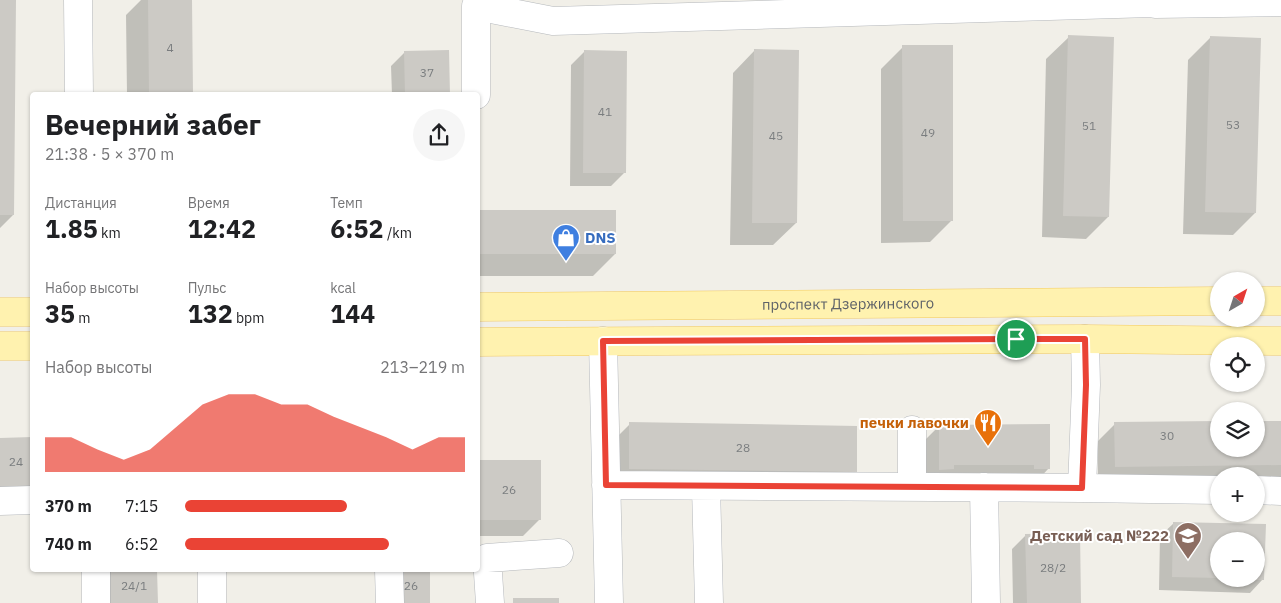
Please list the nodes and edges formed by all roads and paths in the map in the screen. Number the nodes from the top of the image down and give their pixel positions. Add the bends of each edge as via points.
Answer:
1 (78, 0) edge
2 (1151, 1) edge
3 (1281, 2) edge
4 (79, 92) edge
5 (476, 92) edge
6 (1281, 300) edge
7 (1210, 301) edge
8 (1265, 301) edge
9 (480, 307) edge
10 (0, 312) edge
11 (30, 312) edge
12 (1085, 339) junction
13 (603, 341) junction
14 (1281, 341) edge
15 (480, 342) edge
16 (0, 346) edge
17 (30, 346) edge
18 (912, 430) dead end
19 (606, 485) junction
20 (706, 486) junction
21 (912, 487) junction
22 (984, 487) junction
23 (1082, 488) junction
24 (1210, 490) edge
25 (1265, 490) edge
26 (1281, 491) edge
27 (30, 500) edge
28 (0, 501) edge
29 (559, 553) dead end
30 (96, 572) edge
31 (212, 572) edge
32 (389, 572) edge
33 (96, 603) edge
34 (212, 603) edge
35 (390, 603) edge
36 (490, 603) edge
37 (609, 603) edge
38 (709, 603) edge
39 (986, 603) edge

1 - 4 street
2 - 3 street
2 - 5 street via 553,21 476,6
6 - 8 main road
7 - 9 main road, проспект Дзержинского
10 - 11 main road
12 - 13 main road
12 - 14 main road
12 - 23 street
13 - 15 main road
13 - 19 street
16 - 17 main road
18 - 21 street
19 - 20 street
19 - 37 street
20 - 21 street
20 - 38 street
21 - 22 street
22 - 23 street
22 - 39 street
23 - 24 street
25 - 26 street
27 - 28 street
29 - 36 street via 487,558
30 - 33 street
31 - 34 street
32 - 35 street

